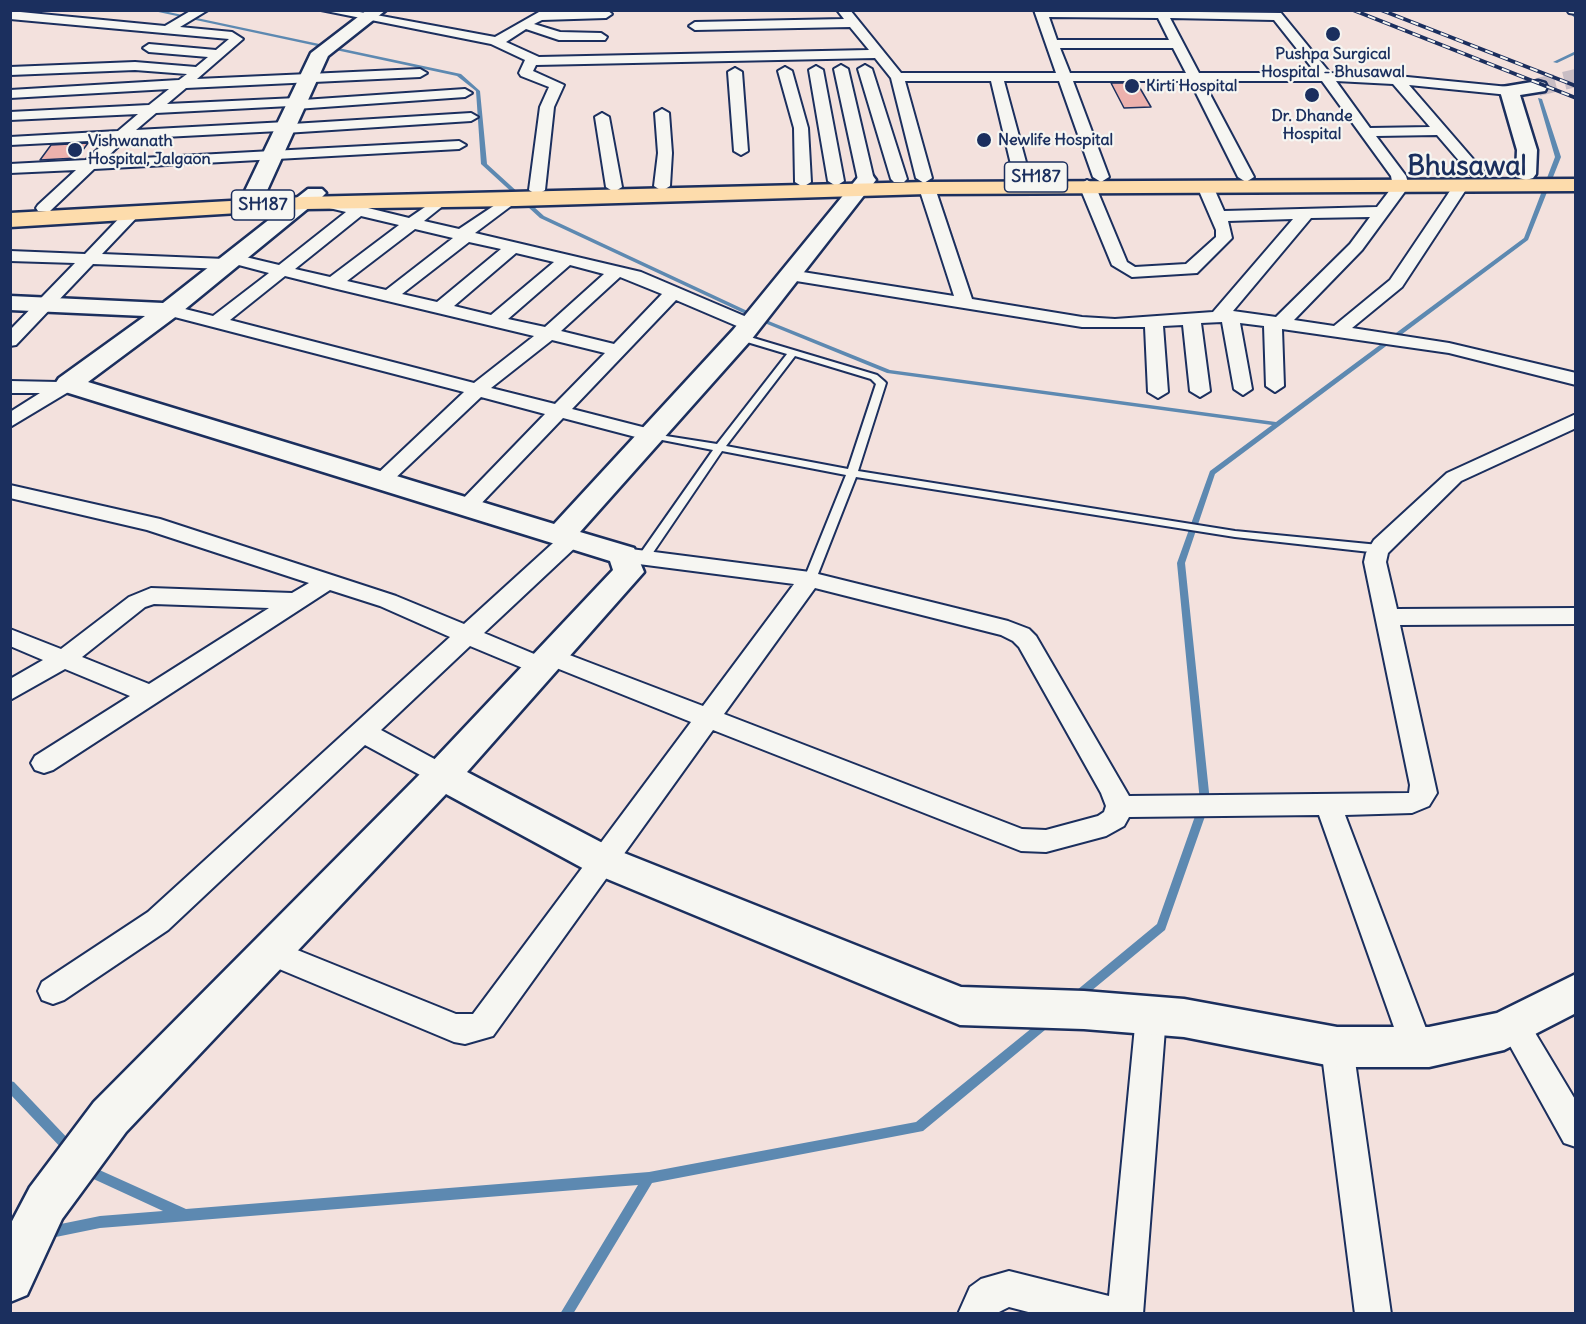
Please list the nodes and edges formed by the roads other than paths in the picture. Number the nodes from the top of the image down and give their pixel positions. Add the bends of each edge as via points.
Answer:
1 (202, 10) edge
2 (327, 10) edge
3 (843, 10) edge
4 (607, 12) edge
5 (1040, 12) edge
6 (373, 14) edge
7 (1162, 14) junction
8 (17, 15) edge
9 (77, 16) edge
10 (854, 22) junction
11 (10, 23) edge
12 (525, 24) junction
13 (177, 25) junction
14 (695, 26) dead end
15 (602, 37) junction
16 (496, 42) junction
17 (1053, 44) junction
18 (1177, 44) junction
19 (149, 48) junction
20 (219, 54) junction
21 (880, 54) junction
22 (32, 57) dead end
23 (531, 60) junction
24 (596, 60) junction
25 (123, 66) junction
26 (71, 68) junction
27 (841, 69) junction
28 (865, 69) junction
29 (795, 70) junction
30 (10, 71) edge
31 (199, 71) junction
32 (735, 72) dead end
33 (893, 72) junction
34 (420, 73) dead end
35 (996, 76) junction
36 (1066, 76) junction
37 (309, 77) junction
38 (1194, 77) junction
39 (1326, 77) junction
40 (1397, 80) junction
41 (180, 86) junction
42 (1538, 87) tunnel mouth
43 (1509, 91) junction
44 (465, 93) dead end
45 (10, 94) edge
46 (296, 103) junction
47 (154, 108) junction
48 (662, 113) dead end
49 (10, 116) edge
50 (471, 117) dead end
51 (602, 117) dead end
52 (285, 127) junction
53 (1441, 131) junction
54 (1366, 132) junction
55 (121, 135) junction
56 (10, 141) edge
57 (459, 145) dead end
58 (741, 151) dead end
59 (273, 154) junction
60 (90, 164) junction
61 (10, 169) edge
62 (1575, 175) edge
63 (1022, 177) junction
64 (1246, 177) junction
65 (1539, 177) junction
66 (899, 179) junction
67 (1470, 180) junction
68 (1094, 181) junction
69 (1399, 181) junction
70 (803, 182) junction
71 (854, 183) junction
72 (925, 183) junction
73 (1575, 185) edge
74 (662, 186) junction
75 (1205, 186) junction
76 (614, 188) junction
77 (254, 195) junction
78 (523, 195) junction
79 (315, 199) junction
80 (441, 201) junction
81 (44, 208) junction
82 (10, 210) edge
83 (359, 210) junction
84 (1382, 212) junction
85 (133, 213) junction
86 (1306, 214) junction
87 (1218, 216) junction
88 (10, 220) edge
89 (412, 223) junction
90 (464, 235) junction
91 (513, 247) junction
92 (10, 256) edge
93 (89, 259) junction
94 (566, 260) junction
95 (230, 261) junction
96 (282, 271) junction
97 (616, 272) junction
98 (790, 275) junction
99 (333, 283) junction
100 (674, 292) junction
101 (389, 296) junction
102 (10, 303) edge
103 (965, 303) junction
104 (47, 305) junction
105 (441, 308) junction
106 (169, 310) junction
107 (1225, 316) junction
108 (1191, 318) junction
109 (495, 321) junction
110 (1154, 321) junction
111 (217, 322) junction
112 (1276, 323) junction
113 (745, 331) junction
114 (1342, 333) junction
115 (548, 334) junction
116 (10, 341) edge
117 (617, 350) junction
118 (793, 353) junction
119 (1575, 379) edge
120 (65, 386) junction
121 (1275, 386) dead end
122 (10, 387) edge
123 (478, 389) junction
124 (1243, 389) dead end
125 (1200, 391) dead end
126 (1158, 392) dead end
127 (560, 410) junction
128 (1575, 420) edge
129 (10, 421) edge
130 (651, 435) junction
131 (719, 448) junction
132 (852, 473) junction
133 (381, 481) junction
134 (10, 491) edge
135 (466, 507) junction
136 (566, 537) junction
137 (1379, 549) junction
138 (634, 556) junction
139 (810, 579) junction
140 (328, 582) junction
141 (297, 601) junction
142 (1575, 616) edge
143 (1387, 617) junction
144 (469, 635) junction
145 (10, 637) edge
146 (64, 659) junction
147 (546, 662) junction
148 (10, 692) edge
149 (151, 695) junction
150 (706, 717) junction
151 (363, 732) junction
152 (44, 763) dead end
153 (442, 775) junction
154 (1328, 804) junction
155 (1119, 806) junction
156 (601, 860) junction
157 (270, 952) junction
158 (53, 991) dead end
159 (1575, 992) edge
160 (1152, 1016) junction
161 (1514, 1026) junction
162 (1337, 1047) junction
163 (1417, 1047) junction
164 (1575, 1132) edge
165 (10, 1278) edge
166 (976, 1314) edge
167 (1110, 1314) edge
168 (1125, 1314) edge
169 (1373, 1314) edge

1 - 13 street
2 - 6 street
3 - 10 street
4 - 12 street via 542,16
4 - 15 street
5 - 7 street
5 - 17 street
6 - 16 street
6 - 37 street via 320,53
7 - 18 street
7 - 39 street via 1277,16
8 - 9 street
8 - 11 street
9 - 13 street
10 - 14 street
10 - 21 street
12 - 15 street via 559,36
12 - 16 street
13 - 19 street
13 - 20 street via 237,39
15 - 24 street
16 - 23 street
17 - 18 street
17 - 36 street
18 - 38 street
19 - 20 street
19 - 25 street
20 - 31 street
21 - 24 street
21 - 33 street
22 - 26 street via 68,60
23 - 24 street
23 - 78 street via 526,73 557,85 547,107
25 - 26 street
25 - 31 street
26 - 30 street
27 - 28 street
27 - 29 street
27 - 71 street
28 - 33 street
28 - 66 street
29 - 70 street
29 - 71 street
31 - 41 street
32 - 58 street
33 - 35 street
33 - 72 street
34 - 37 street
35 - 36 street
35 - 63 street
36 - 38 street
36 - 68 street
37 - 41 street
37 - 46 street
38 - 39 street
38 - 64 street
39 - 40 street
39 - 54 street
40 - 43 street
40 - 53 street
41 - 45 street
41 - 47 street
42 - 43 street
43 - 65 street
44 - 46 street
46 - 47 street
46 - 52 street
47 - 49 street
47 - 55 street
48 - 74 street
50 - 52 street
51 - 76 street
52 - 55 street
52 - 59 street
53 - 54 street
53 - 67 street
54 - 69 street
55 - 56 street
55 - 60 street
57 - 59 street
59 - 60 street
59 - 77 street
60 - 61 street
60 - 81 street
62 - 65 main road, SH187
63 - 68 main road, SH187
63 - 72 main road, SH187
64 - 68 main road, SH187
64 - 69 main road, SH187
65 - 67 main road, SH187
65 - 73 main road, SH187
66 - 71 main road, SH187
66 - 72 main road, SH187
67 - 69 main road, SH187
67 - 114 street via 1396,283
68 - 72 main road, SH187
68 - 75 main road, SH187
68 - 87 street via 1120,265 1132,272 1185,271 1196,267 1224,238
69 - 75 main road, SH187
69 - 84 street
70 - 71 main road, SH187
70 - 74 main road, SH187
71 - 72 main road, SH187
71 - 78 main road, SH187
71 - 98 street
72 - 103 street
74 - 76 main road, SH187
75 - 87 street
76 - 78 main road, SH187
77 - 79 main road, SH187
77 - 81 main road, SH187
78 - 79 main road, SH187
78 - 80 main road, SH187
78 - 90 street
79 - 80 main road, SH187
79 - 83 street
79 - 85 main road, SH187
79 - 95 street
80 - 89 street
81 - 82 main road, SH187
83 - 89 street
83 - 96 street
84 - 86 street
84 - 112 street via 1356,247
85 - 88 main road, SH187
85 - 93 street
86 - 87 street
86 - 107 street
89 - 90 street
89 - 99 street
90 - 91 street
90 - 101 street
91 - 94 street
91 - 105 street
92 - 93 street
93 - 95 street
93 - 104 street
94 - 97 street
94 - 109 street
95 - 96 street
95 - 106 street
96 - 99 street
96 - 111 street
97 - 100 street
97 - 115 street
98 - 103 street
98 - 113 street
99 - 101 street
100 - 113 street
100 - 117 street
101 - 105 street
102 - 104 street
103 - 110 street via 1082,322
104 - 106 street
104 - 116 street
105 - 109 street
106 - 111 street
106 - 120 street
107 - 108 street
107 - 112 street
107 - 124 street
108 - 110 street
108 - 125 street
109 - 115 street
110 - 126 street
111 - 123 street
112 - 114 street
112 - 121 street
113 - 118 lane
113 - 130 street
114 - 119 street via 1449,348
115 - 117 street
115 - 123 street
117 - 127 street
118 - 131 lane
118 - 132 lane via 874,377 881,383
120 - 122 street
120 - 129 street
120 - 133 street
123 - 127 street
123 - 133 street
127 - 130 street
127 - 135 street
128 - 137 street via 1454,477
130 - 131 lane
130 - 136 street
131 - 132 lane
131 - 138 lane
132 - 137 lane via 1235,534
132 - 139 lane
133 - 135 street
134 - 140 street via 152,524
135 - 136 street
136 - 138 street
136 - 144 street
137 - 143 street via 1375,562
138 - 139 street
138 - 147 street via 629,572
139 - 150 street
139 - 155 street via 1021,635
140 - 141 street
140 - 144 street via 388,601
141 - 146 street via 151,596 137,602
141 - 149 street
142 - 143 street
143 - 154 street via 1424,793 1420,800 1412,802
144 - 147 street
144 - 151 street
145 - 146 street
146 - 148 street
146 - 149 street
147 - 150 street
147 - 153 street
149 - 152 street
150 - 155 street via 1022,840 1046,841 1106,825 1115,818
150 - 156 street
151 - 153 street
151 - 158 street via 158,921
153 - 156 street
153 - 157 street
154 - 155 street
154 - 163 street
156 - 157 street via 489,1019 474,1029 454,1028
156 - 160 street via 960,1006
157 - 165 street via 110,1118 46,1203
159 - 161 street
160 - 162 street via 1184,1018
160 - 168 street
161 - 163 street
161 - 164 street
162 - 163 street
162 - 169 street
166 - 167 street via 983,1300 994,1292 1009,1289

